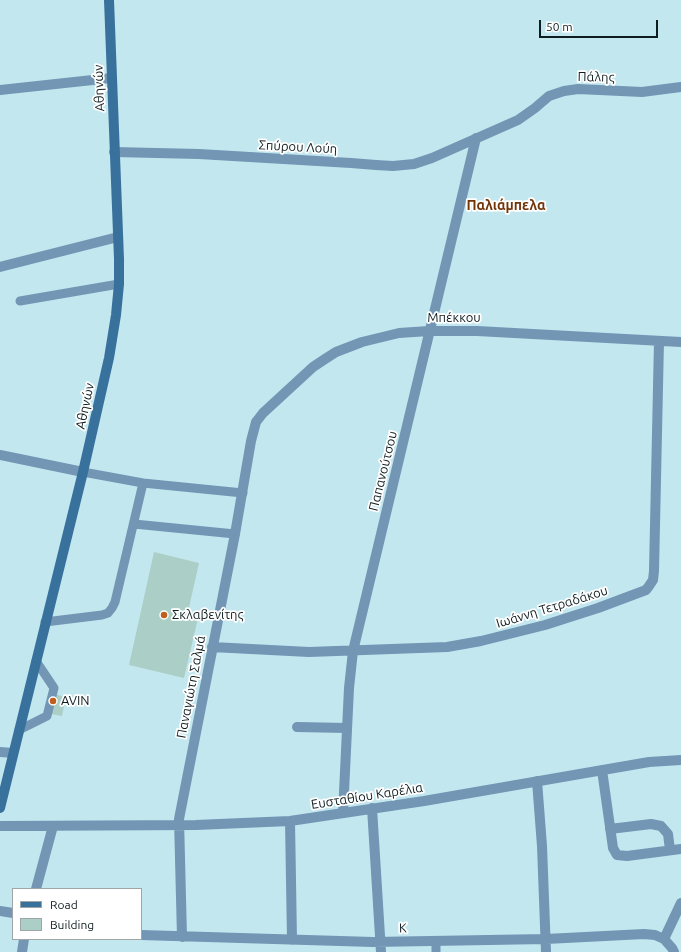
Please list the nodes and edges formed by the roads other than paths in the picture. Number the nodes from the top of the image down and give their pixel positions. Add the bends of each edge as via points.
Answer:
1 (109, 0) edge
2 (111, 78) junction
3 (681, 87) edge
4 (0, 90) edge
5 (476, 138) junction
6 (114, 152) junction
7 (118, 237) junction
8 (0, 266) edge
9 (119, 284) junction
10 (20, 300) dead end
11 (429, 330) junction
12 (659, 341) junction
13 (681, 342) edge
14 (256, 422) joint
15 (0, 455) edge
16 (83, 472) junction
17 (143, 483) junction
18 (243, 493) junction
19 (134, 524) junction
20 (235, 534) junction
21 (45, 622) junction
22 (212, 647) junction
23 (353, 651) junction
24 (36, 661) junction
25 (297, 727) dead end
26 (347, 728) junction
27 (19, 730) junction
28 (0, 752) edge
29 (13, 753) junction
30 (681, 760) edge
31 (602, 770) junction
32 (537, 781) junction
33 (0, 808) edge
34 (372, 808) junction
35 (343, 813) junction
36 (290, 821) junction
37 (179, 824) junction
38 (0, 826) edge
39 (53, 826) junction
40 (610, 828) junction
41 (681, 849) edge
42 (670, 850) junction
43 (36, 888) edge
44 (681, 903) edge
45 (0, 911) edge
46 (12, 913) edge
47 (142, 935) edge
48 (182, 937) junction
49 (546, 939) junction
50 (664, 939) junction
51 (24, 940) edge
52 (292, 940) junction
53 (436, 941) junction
54 (381, 947) edge
55 (675, 949) edge
56 (22, 952) edge
57 (436, 952) edge
58 (546, 952) edge

1 - 2 main road, Αθηνών
2 - 4 street
2 - 6 main road, Αθηνών
3 - 5 street, Πάλης via 642,92 578,89 564,91 550,96 518,120
5 - 6 street, Σπύρου Λούη via 432,158 414,164 393,166 199,154
5 - 11 street, Παπανούτσου
6 - 7 main road, Αθηνών
7 - 8 street
7 - 9 main road, Αθηνών
9 - 10 lane
9 - 16 main road, Αθηνών via 113,333
11 - 12 street, Μπέκκου
11 - 14 street, Μπέκκου via 386,336 336,352 314,367 269,406
11 - 23 street, Παπανούτσου
12 - 13 street, Μπέκκου
12 - 23 street, Ιωάννη Τετραδάκου via 654,571 653,580 648,588 585,612 481,641 436,648
14 - 18 street, Παναγιώτη Σαλμά
15 - 16 street
16 - 17 lane
16 - 21 main road, Αθηνών
17 - 18 lane
17 - 19 lane
18 - 20 street, Παναγιώτη Σαλμά
19 - 20 lane
19 - 21 lane via 115,602 108,613
20 - 22 street, Παναγιώτη Σαλμά
21 - 24 main road, Αθηνών
22 - 23 street, Ιωάννη Τετραδάκου via 299,652
22 - 37 street, Παναγιώτη Σαλμά
23 - 26 street, Παπανούτσου
24 - 27 main road, Αθηνών
24 - 27 lane via 54,688 47,716
25 - 26 street
26 - 35 street, Παπανούτσου
27 - 29 main road, Αθηνών
28 - 29 street
29 - 33 main road, Αθηνών
30 - 31 street, Ευσταθίου Καρέλια via 649,762
31 - 32 street, Ευσταθίου Καρέλια
31 - 40 street
32 - 34 street, Ευσταθίου Καρέλια
32 - 49 street
34 - 35 street, Ευσταθίου Καρέλια
34 - 54 street
35 - 36 street, Ευσταθίου Καρέλια
36 - 37 street, Ευσταθίου Καρέλια
36 - 52 street
37 - 39 street, Ευσταθίου Καρέλια
37 - 48 street, Παναγιώτη Σαλμά
38 - 39 street, Ευσταθίου Καρέλια
39 - 43 street
40 - 42 street via 651,824 661,826 668,834
40 - 42 street via 613,848 617,855
41 - 42 street
44 - 50 street
45 - 46 street
47 - 48 street, Κ
48 - 52 street, Κ
49 - 50 street, Κ via 644,934
49 - 53 street, Κ
49 - 58 street
50 - 55 street
51 - 56 street
52 - 54 street, Κ
53 - 54 street, Κ
53 - 57 lane

